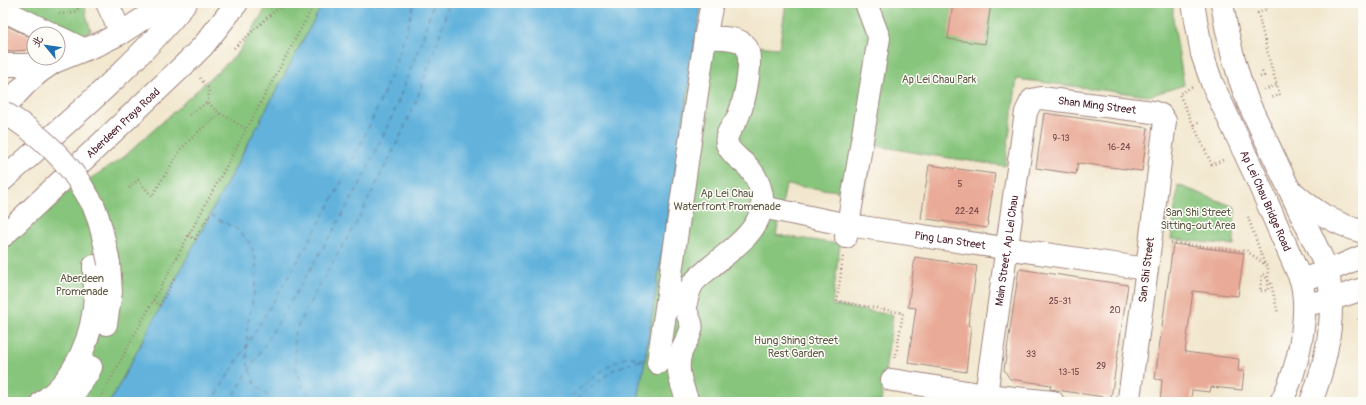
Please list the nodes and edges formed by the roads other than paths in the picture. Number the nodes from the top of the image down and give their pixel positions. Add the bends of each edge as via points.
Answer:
1 (107, 3) edge
2 (167, 3) edge
3 (186, 3) edge
4 (237, 3) edge
5 (712, 3) edge
6 (866, 3) edge
7 (1193, 3) edge
8 (1222, 3) edge
9 (3, 10) edge
10 (36, 26) edge
11 (121, 33) junction
12 (705, 38) junction
13 (66, 41) edge
14 (83, 49) junction
15 (66, 57) edge
16 (3, 65) edge
17 (26, 65) edge
18 (47, 66) edge
19 (1032, 100) joint
20 (3, 112) edge
21 (1161, 115) joint
22 (3, 127) edge
23 (3, 180) edge
24 (1289, 188) junction
25 (762, 207) junction
26 (847, 231) junction
27 (1363, 232) edge
28 (3, 236) edge
29 (1008, 249) junction
30 (1363, 256) edge
31 (101, 265) junction
32 (672, 267) junction
33 (1147, 269) junction
34 (1328, 271) junction
35 (1301, 280) junction
36 (691, 285) junction
37 (1363, 289) edge
38 (1332, 299) junction
39 (1305, 304) junction
40 (662, 338) junction
41 (685, 345) junction
42 (658, 363) dead end
43 (892, 380) road end
44 (986, 398) edge
45 (42, 402) edge
46 (68, 402) edge
47 (688, 402) edge
48 (1054, 402) edge
49 (1127, 402) edge
50 (1281, 402) edge
51 (1311, 402) edge

1 - 11 street
2 - 11 street
3 - 23 street via 159,35 111,82
4 - 28 street, Aberdeen Praya Road via 186,64
5 - 12 street
6 - 26 street via 879,38
7 - 35 street, Ap Lei Chau Bridge Road via 1202,54 1212,84
8 - 24 street via 1230,50 1238,76
9 - 10 street
11 - 14 street
12 - 25 street via 737,41 743,44 749,53 744,98 738,117 727,136 727,143 758,182
12 - 32 street
13 - 14 street
14 - 15 street
16 - 17 street
18 - 20 street via 20,89
19 - 21 street, Shan Ming Street via 1041,98
19 - 29 street, Main Street, Ap Lei Chau via 1026,112
20 - 31 street, bridge via 50,147 82,186 95,208 103,233
21 - 33 street, San Shi Street via 1165,121
22 - 31 street via 24,142 57,174 82,214
24 - 27 street via 1314,210 1331,220
24 - 34 street
25 - 26 street, Ping Lan Street
25 - 36 street via 747,234
26 - 29 street, Ping Lan Street
29 - 33 street, Ping Lan Street
29 - 44 street, Main Street, Ap Lei Chau
30 - 34 street
31 - 45 street via 86,343 76,366 61,386
31 - 46 street via 111,292 107,322 88,373
32 - 36 street
32 - 40 street
33 - 49 street, San Shi Street
34 - 35 street
34 - 38 street
35 - 39 street, Ap Lei Chau Bridge Road
36 - 41 street via 685,306 692,325
37 - 38 street
38 - 39 street
38 - 51 street via 1327,349
39 - 50 street, Ap Lei Chau Bridge Road via 1297,360
40 - 41 street
40 - 42 street
41 - 47 street via 678,363
43 - 44 street
44 - 48 street

